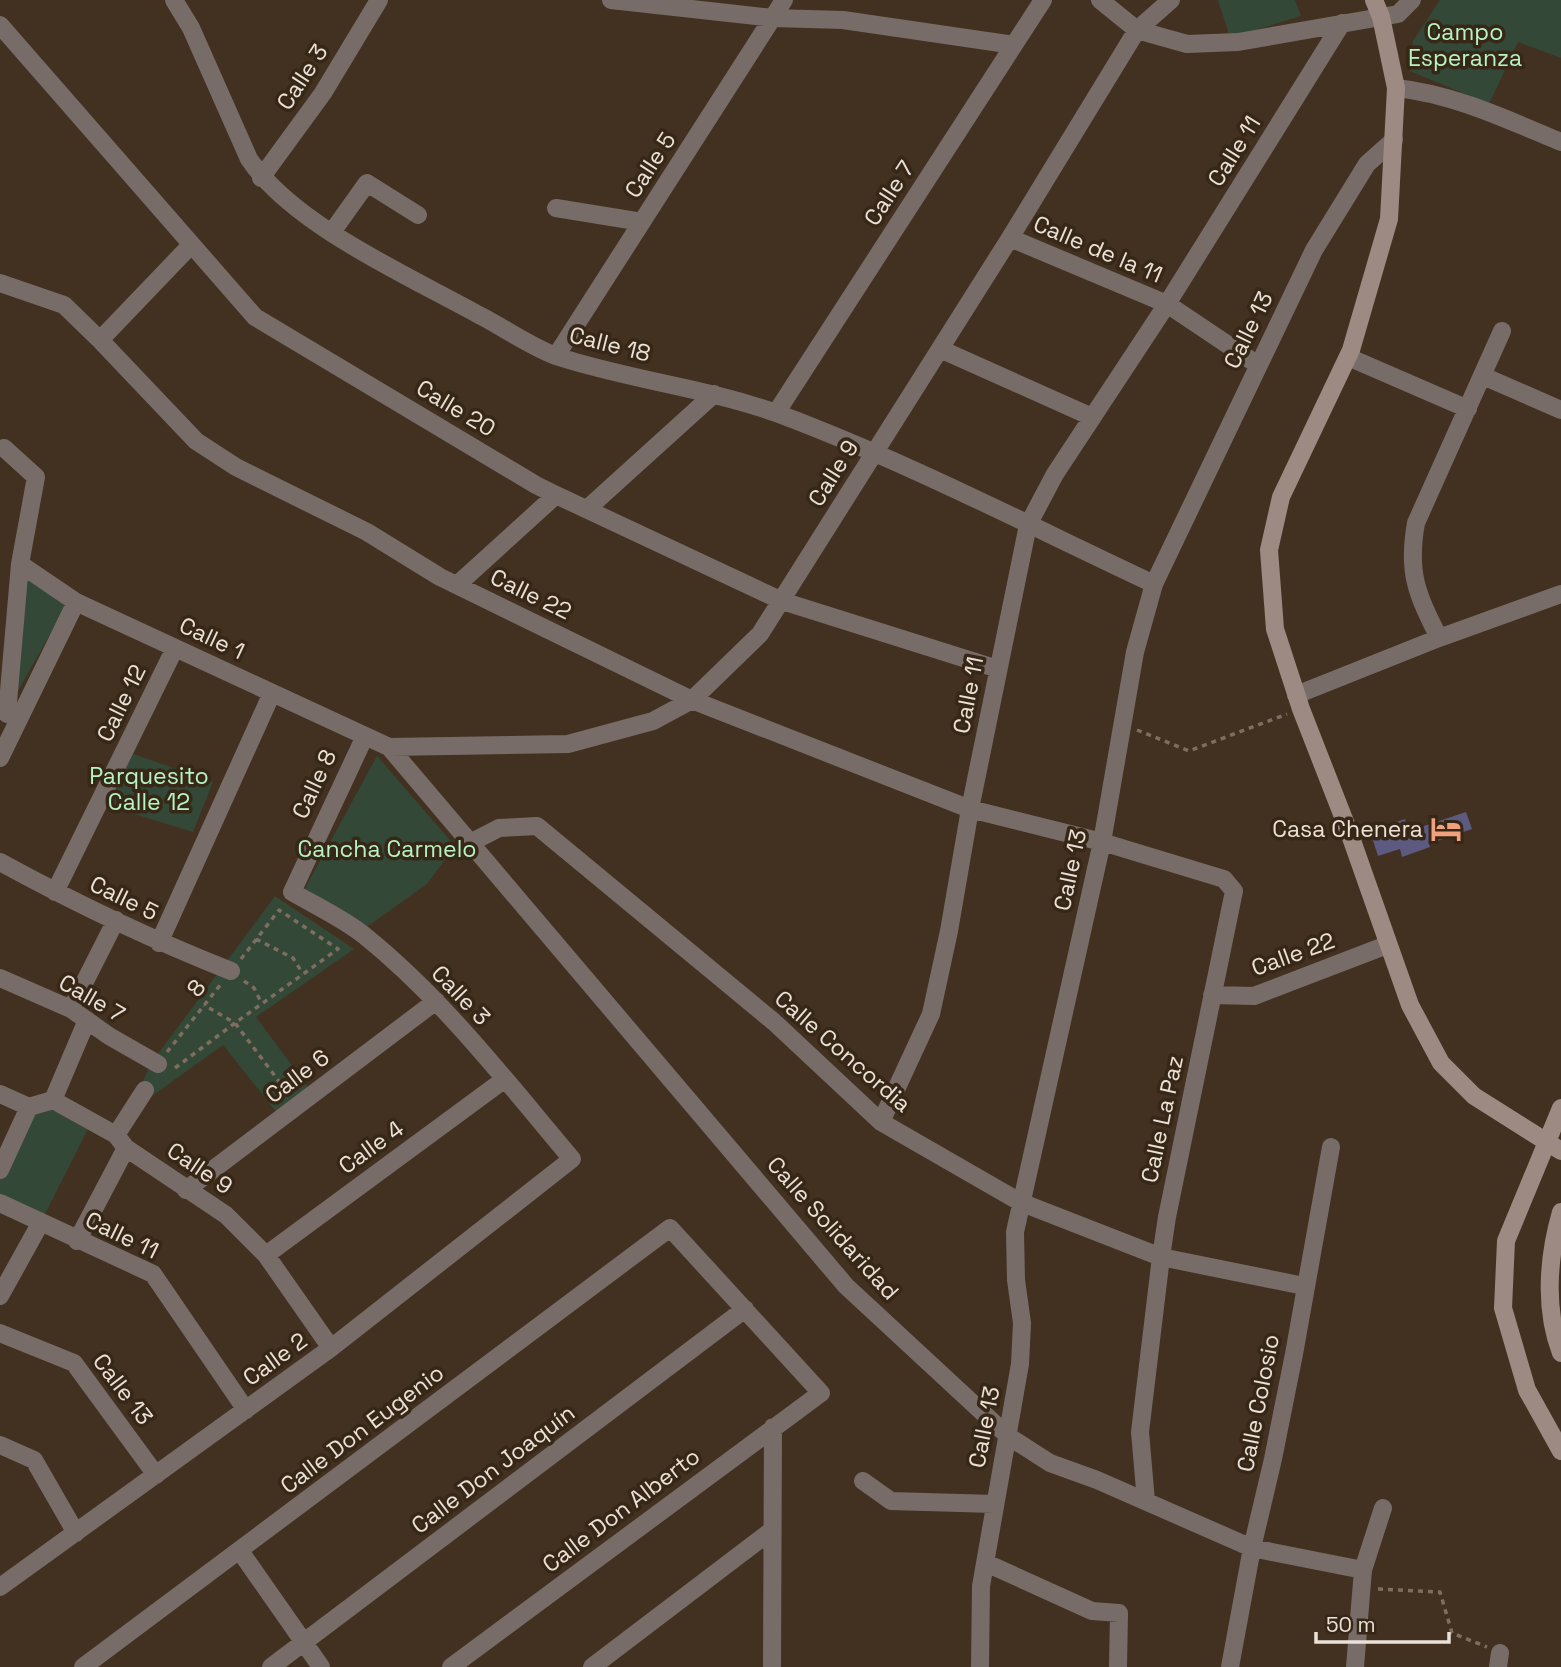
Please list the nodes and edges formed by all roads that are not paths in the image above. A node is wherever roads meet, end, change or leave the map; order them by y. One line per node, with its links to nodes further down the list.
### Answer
1 (174, 0): 18 (street, Calle 18)
2 (379, 0): 18 (street, Calle 3)
3 (611, 0): 10 (street)
4 (784, 0): 10 (street, Calle 5)
5 (1043, 0): 14 (street, Calle 7)
6 (1100, 0): 13 (street)
7 (1171, 0): 13 (street, Calle 9)
8 (1412, 0): 9 (street)
9 (1377, 8): 11 (street); 15 (street)
10 (773, 18): 14 (street); 21 (street, Calle 5)
11 (1342, 23): 13 (street); 26 (street, Calle 11)
12 (0, 25): 24 (street, Calle 20)
13 (1137, 30): 23 (street, Calle 9)
14 (1014, 45): 37 (street, Calle 7)
15 (1396, 88): 16 (street); 17 (street)
16 (1394, 140): 31 (street); 32 (street, Calle 13)
17 (1561, 142)
18 (261, 178): 22 (street, Calle 18)
19 (556, 208): 21 (street)
20 (418, 215): 22 (street)
21 (642, 222): 30 (street, Calle 5)
22 (332, 232): 30 (street, Calle 18)
23 (1010, 238): 26 (street, Calle de la 11); 29 (street, Calle 9)
24 (191, 245): 28 (street); 41 (street, Calle 20)
25 (0, 283): 28 (street, Calle 22)
26 (1167, 304): 32 (street); 38 (street, Calle 11)
27 (1502, 331): 33 (street)
28 (100, 340): 46 (street, Calle 22)
29 (940, 349): 38 (street); 40 (street, Calle 9)
30 (556, 356): 34 (street, Calle 18)
31 (1348, 357): 35 (street); 55 (street)
32 (1258, 365): 45 (street, Calle 13)
33 (1483, 376): 35 (street); 36 (street)
34 (714, 394): 37 (street, Calle 18); 42 (street)
35 (1468, 409): 50 (street)
36 (1561, 410)
37 (776, 413): 40 (street, Calle 18)
38 (1092, 418): 43 (street, Calle 11)
39 (4, 448): 44 (street)
40 (875, 452): 43 (street, Calle 18); 48 (street, Calle 9)
41 (556, 495): 42 (street, Calle 20); 46 (street)
42 (587, 509): 48 (street, Calle 20)
43 (1028, 525): 45 (street, Calle 18); 52 (street, Calle 11)
44 (20, 564): 49 (street, Calle 1); 56 (street)
45 (1154, 584): 61 (street, Calle 13)
46 (457, 585): 54 (street, Calle 22)
47 (1561, 594): 50 (street)
48 (782, 601): 52 (street, Calle 20); 54 (street, Calle 9)
49 (76, 602): 51 (street, Calle 1); 56 (street)
50 (1439, 638): 55 (street)
51 (175, 648): 53 (street, Calle 1); 64 (street, Calle 12)
52 (998, 669): 60 (street, Calle 11)
53 (272, 693): 57 (street, Calle 1); 67 (street)
54 (692, 700): 58 (street, Calle 9); 60 (street, Calle 22)
55 (1299, 702): 68 (street)
56 (9, 715): 59 (street)
57 (365, 736): 58 (street, Calle 1); 65 (street, Calle 8)
58 (389, 747): 62 (street, Calle Solidaridad)
59 (0, 758)
60 (970, 809): 61 (street, Calle 22); 82 (street, Calle 11)
61 (1102, 842): 71 (street, Calle La Paz); 89 (street, Calle 13)
62 (470, 843): 82 (street, Calle Concordia); 104 (street, Calle Solidaridad)
63 (0, 862): 64 (street, Calle 5)
64 (55, 892): 66 (street, Calle 5)
65 (292, 892): 72 (street, Calle 3)
66 (116, 920): 67 (street, Calle 5); 73 (street)
67 (159, 943): 69 (street, Calle 5)
68 (1387, 945): 71 (street, Calle 22); 85 (street)
69 (231, 971)
70 (0, 978): 73 (street, Calle 7)
71 (1212, 995): 95 (street, Calle La Paz)
72 (436, 1001): 76 (street, Calle 3); 88 (street, Calle 6)
73 (71, 1009): 74 (street, Calle 7)
74 (87, 1020): 75 (street, Calle 7); 79 (street)
75 (158, 1064)
76 (505, 1079): 86 (street, Calle 3); 94 (street, Calle 4)
77 (145, 1090): 83 (street)
78 (0, 1094): 80 (street)
79 (53, 1100): 80 (street); 83 (street, Calle 9)
80 (29, 1107): 87 (street)
81 (1561, 1108): 85 (street)
82 (881, 1122): 89 (street, Calle Concordia)
83 (121, 1141): 88 (street, Calle 9); 93 (street)
84 (1331, 1147): 96 (street, Calle Colosio)
85 (1553, 1147): 106 (street)
86 (572, 1159): 101 (street, Calle 2)
87 (0, 1170)
88 (186, 1189): 94 (street, Calle 9)
89 (1020, 1202): 95 (street, Calle Concordia); 104 (street, Calle 13)
90 (0, 1203): 92 (street, Calle 11)
91 (1561, 1212): 100 (street)
92 (41, 1222): 93 (street, Calle 11); 97 (street)
93 (77, 1241): 102 (street, Calle 11)
94 (267, 1255): 101 (street, Calle 9)
95 (1161, 1256): 96 (street, Calle Concordia); 109 (street, Calle La Paz)
96 (1304, 1286): 114 (street, Calle Colosio)
97 (0, 1296)
98 (745, 1310): 103 (street, Calle Don Alberto); 115 (street, Calle Don Eugenio); 119 (street, Calle Don Joaquín)
99 (0, 1333): 107 (street, Calle 13)
100 (1560, 1345)
101 (331, 1348): 102 (street, Calle 2)
102 (246, 1410): 107 (street, Calle 2)
103 (773, 1427): 112 (street); 124 (street, Calle Don Alberto)
104 (1009, 1436): 109 (street, Calle Solidaridad); 110 (street, Calle 13)
105 (0, 1445): 113 (street)
106 (1561, 1451)
107 (156, 1475): 113 (street, Calle 2)
108 (863, 1481): 110 (street)
109 (1146, 1501): 114 (street, Calle Solidaridad)
110 (994, 1504): 116 (street, Calle 13)
111 (1384, 1508): 117 (street)
112 (771, 1531): 120 (street); 125 (street)
113 (76, 1533): 118 (street, Calle 2)
114 (1252, 1548): 117 (street, Calle Solidaridad); 128 (street, Calle Colosio)
115 (240, 1551): 119 (street); 121 (street, Calle Don Eugenio)
116 (986, 1563): 126 (street, Calle 13); 127 (street)
117 (1362, 1579): 129 (street)
118 (0, 1587)
119 (305, 1642): 122 (street, Calle Don Joaquín); 123 (street)
120 (770, 1666)
121 (83, 1667)
122 (271, 1667)
123 (321, 1667)
124 (451, 1667)
125 (592, 1667)
126 (980, 1667)
127 (1118, 1667)
128 (1230, 1667)
129 (1355, 1667)

